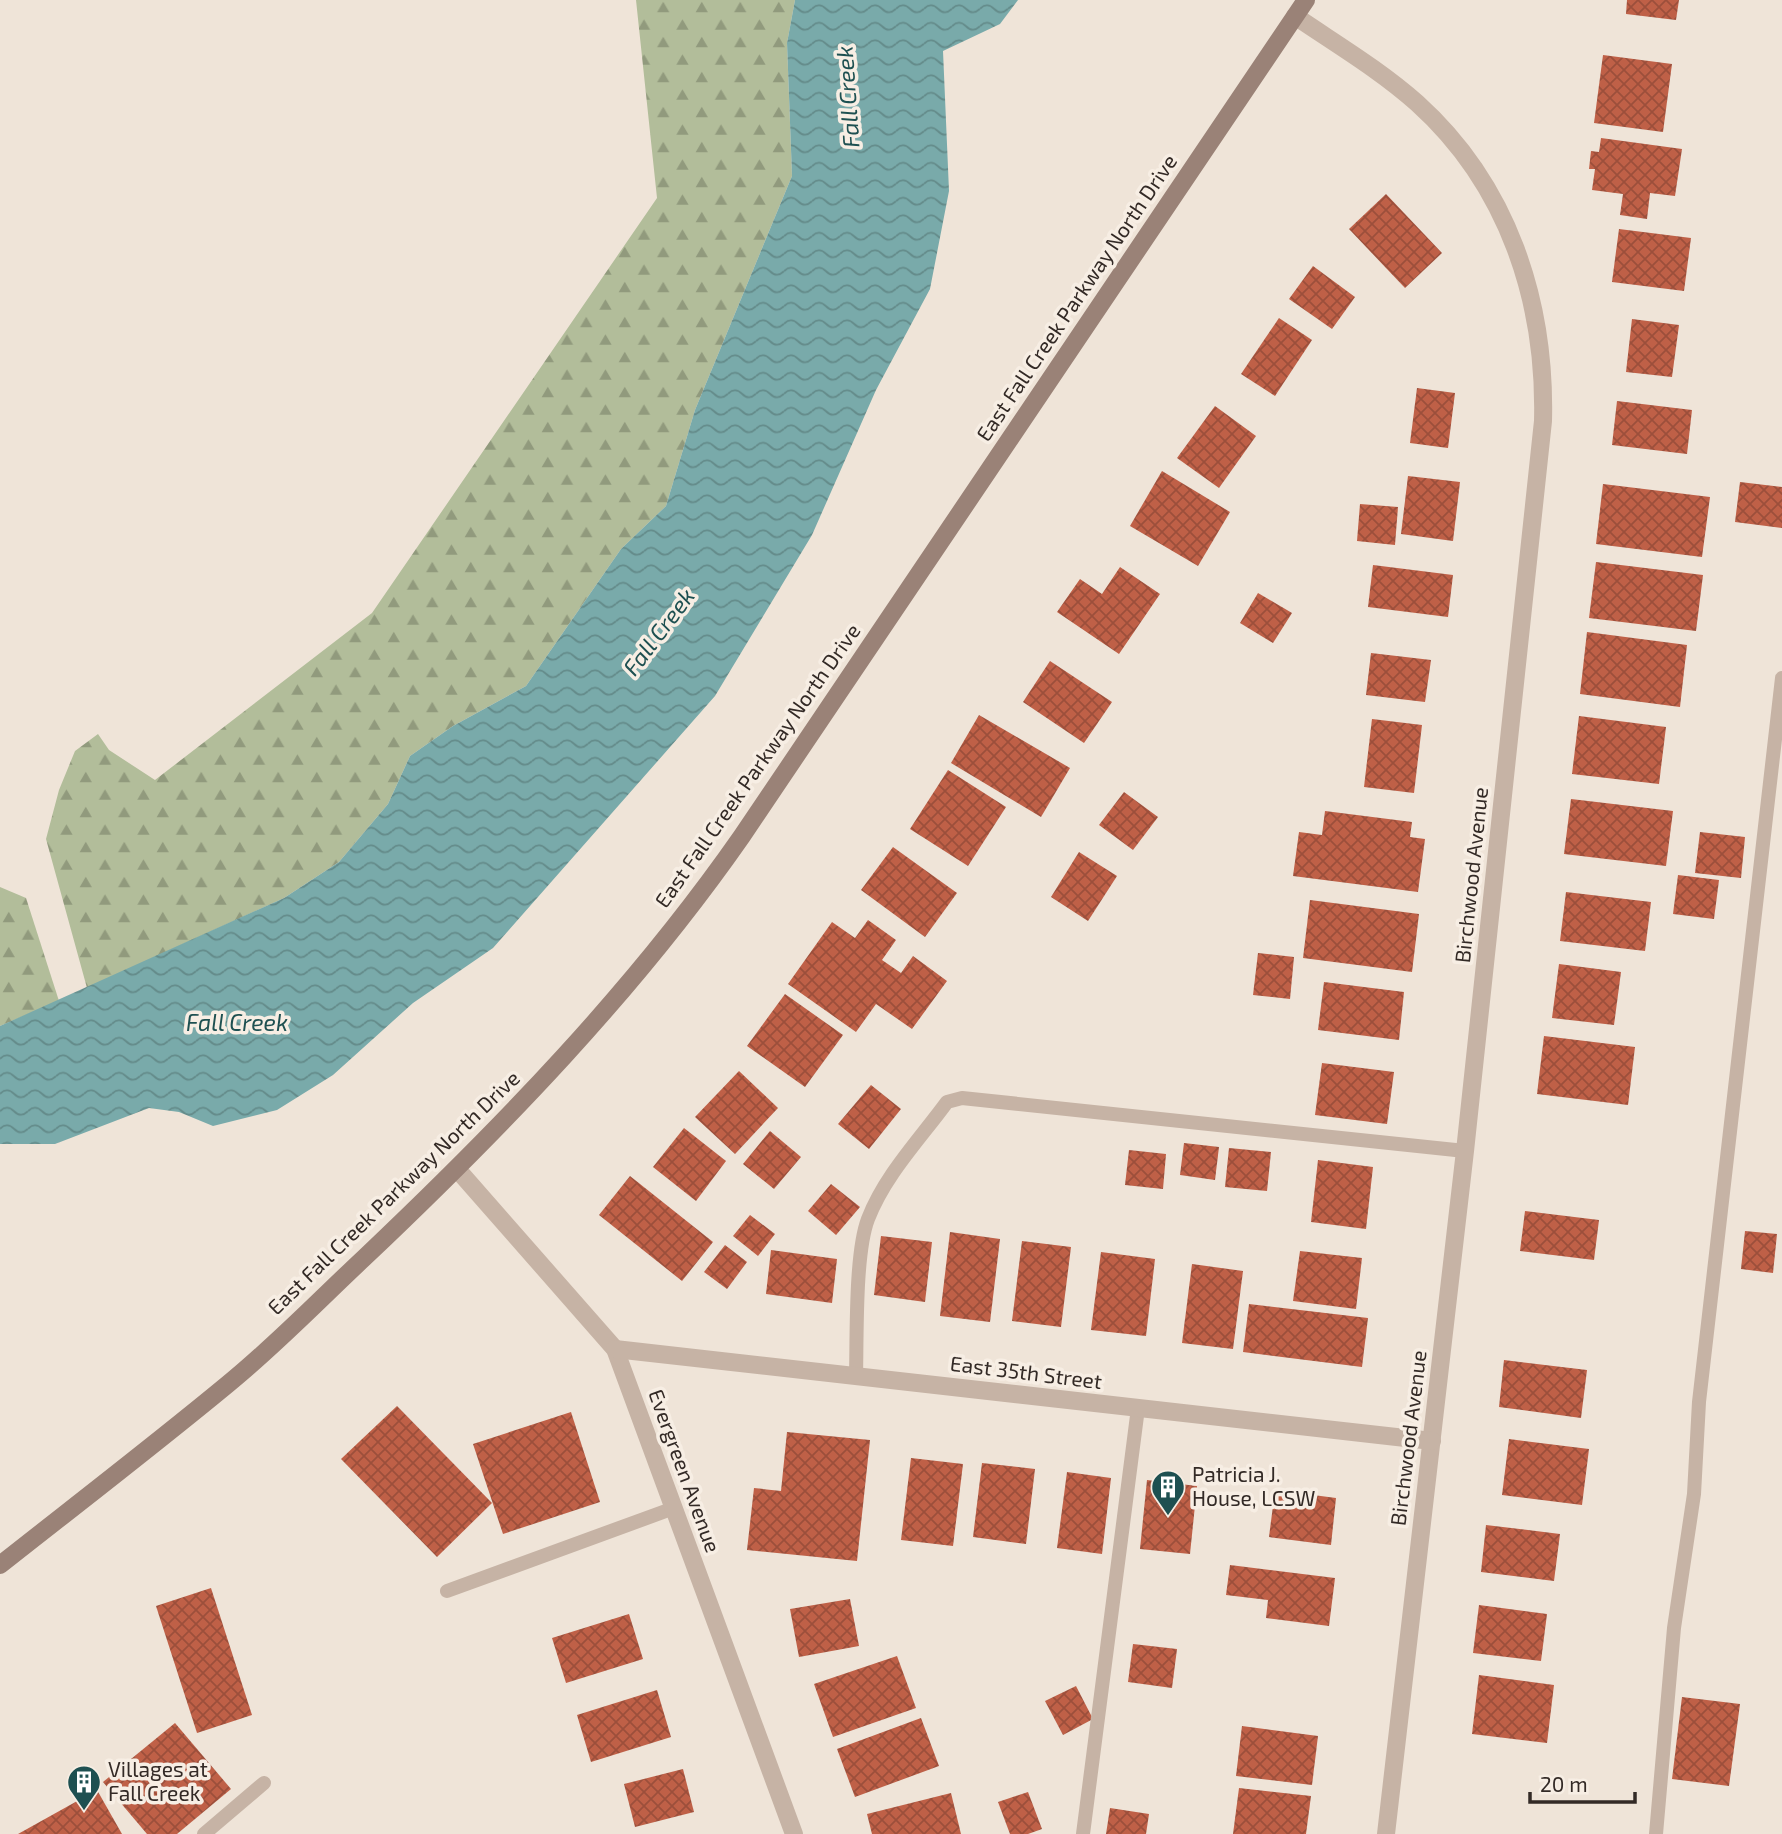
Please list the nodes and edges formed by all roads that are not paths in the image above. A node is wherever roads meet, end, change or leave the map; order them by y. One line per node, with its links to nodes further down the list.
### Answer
1 (1306, 0): 2 (main road, East Fall Creek Parkway North Drive)
2 (1295, 16): 4 (street, Birchwood Avenue); 5 (main road, East Fall Creek Parkway North Drive)
3 (1782, 678): 18 (lane)
4 (1465, 1151): 7 (lane); 9 (street, Birchwood Avenue)
5 (457, 1169): 6 (street, Evergreen Avenue); 11 (main road, East Fall Creek Parkway North Drive)
6 (615, 1349): 7 (street, East 35th Street); 10 (street, Evergreen Avenue)
7 (856, 1376): 8 (street, East 35th Street)
8 (1138, 1408): 9 (street, East 35th Street); 16 (lane)
9 (1432, 1441): 17 (street, Birchwood Avenue)
10 (674, 1508): 12 (lane); 15 (street, Evergreen Avenue)
11 (0, 1565)
12 (447, 1591)
13 (264, 1783): 14 (lane)
14 (204, 1834)
15 (794, 1834)
16 (1083, 1834)
17 (1386, 1834)
18 (1656, 1834)

